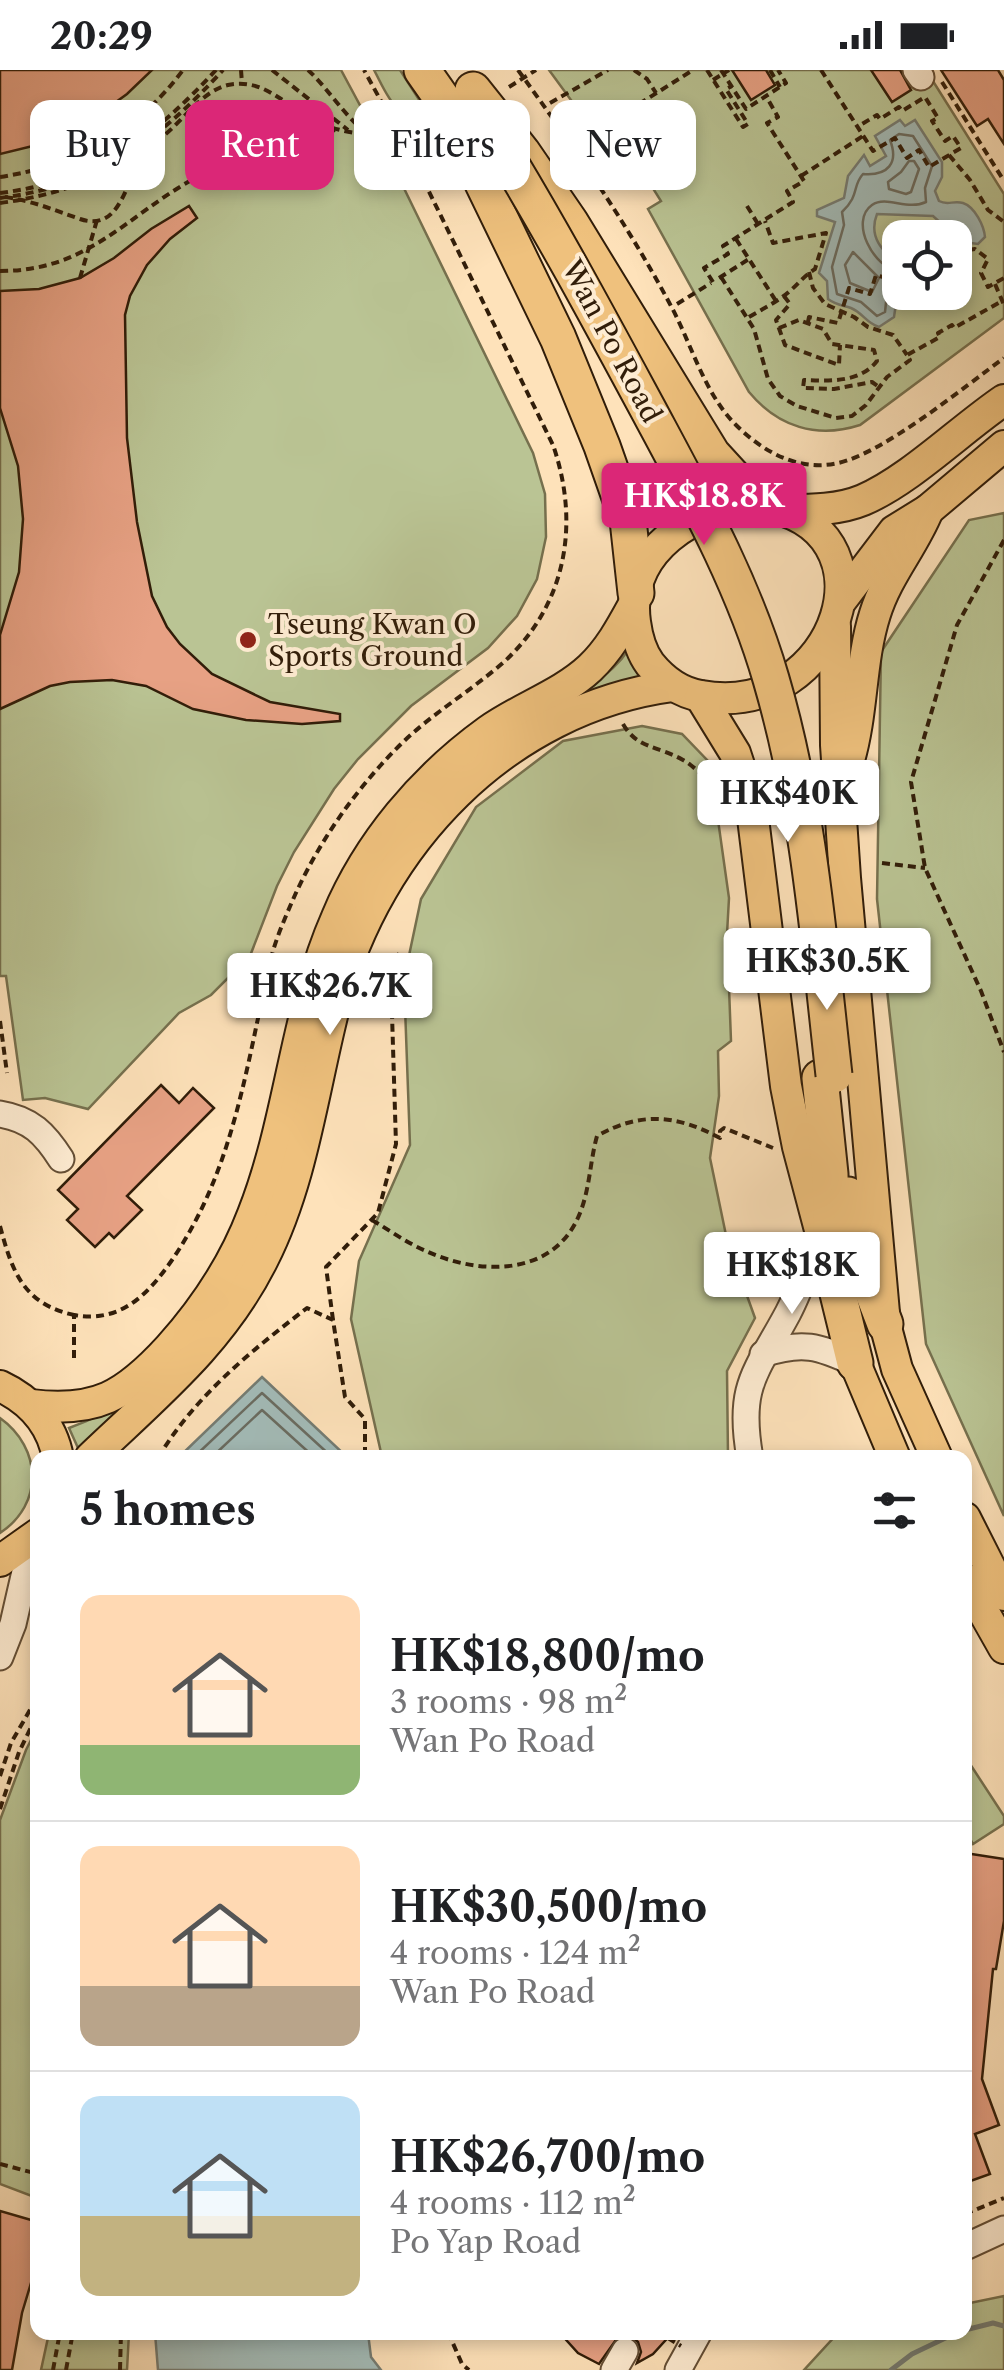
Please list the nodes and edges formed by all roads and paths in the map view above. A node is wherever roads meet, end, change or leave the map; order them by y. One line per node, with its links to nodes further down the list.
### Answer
1 (183, 70): 40 (path)
2 (220, 70): 33 (path); 46 (path)
3 (241, 70): 21 (path)
4 (272, 70): 36 (path)
5 (308, 70): 31 (path)
6 (364, 70): 28 (path)
7 (422, 70): 27 (highway, Wan Po Road)
8 (518, 70): 19 (path)
9 (536, 70): 19 (path)
10 (608, 70): 29 (path)
11 (634, 70): 25 (path)
12 (693, 70): 25 (path)
13 (707, 70): 20 (path)
14 (770, 70): 24 (path)
15 (778, 70): 24 (path)
16 (821, 70): 32 (path)
17 (725, 71): 20 (path); 22 (path)
18 (924, 72): 41 (path)
19 (524, 78): 23 (path); 73 (path)
20 (713, 80): 22 (path)
21 (242, 83): 34 (path); 35 (path)
22 (732, 86): 26 (path)
23 (509, 87)
24 (780, 87): 26 (path)
25 (656, 93): 30 (path)
26 (766, 96): 39 (path)
27 (451, 99): 77 (highway); 80 (highway); 92 (highway, Wan Po Road)
28 (380, 100)
29 (555, 100)
30 (644, 100)
31 (354, 118)
32 (857, 127): 37 (path); 38 (path)
33 (165, 128)
34 (337, 129): 36 (path); 55 (path)
35 (165, 133)
36 (352, 133)
37 (863, 136): 38 (path); 39 (path)
38 (949, 155): 50 (path)
39 (800, 176): 49 (path)
40 (0, 177)
41 (1004, 181)
42 (46, 190): 46 (path, bridge)
43 (63, 190): 46 (path)
44 (127, 190): 48 (path, bridge)
45 (427, 190): 100 (path)
46 (1, 197): 48 (path, bridge)
47 (747, 206): 51 (path)
48 (97, 220): 59 (path, bridge)
49 (765, 220): 51 (path); 56 (path)
50 (1004, 222)
51 (758, 224): 52 (path)
52 (736, 239): 54 (path); 61 (path)
53 (972, 250): 62 (path)
54 (749, 259): 57 (path); 64 (path)
55 (0, 271)
56 (809, 272): 63 (path); 67 (path)
57 (722, 276): 61 (path); 68 (path)
58 (882, 277): 67 (path)
59 (80, 278)
60 (1004, 278): 62 (path)
61 (713, 282): 66 (path)
62 (995, 284): 65 (path)
63 (784, 296): 64 (path); 70 (path)
64 (776, 301): 68 (path)
65 (1003, 303): 72 (path)
66 (677, 304)
67 (843, 309): 69 (path); 72 (path)
68 (748, 318): 74 (path)
69 (808, 324): 70 (path); 71 (path)
70 (779, 328): 71 (path)
71 (840, 345): 74 (path)
72 (907, 356): 74 (path)
73 (1004, 358)
74 (879, 386)
75 (1004, 400): 77 (main road)
76 (1004, 446): 78 (main road)
77 (780, 509): 80 (main road); 81 (main road)
78 (928, 510): 81 (main road); 84 (main road)
79 (1004, 540): 87 (path)
80 (634, 600): 82 (main road); 107 (main road)
81 (837, 614): 82 (main road); 84 (main road, Wan Po Road)
82 (687, 691): 98 (main road, Wan Po Road); 109 (main road)
83 (623, 724): 85 (path)
84 (841, 786): 102 (main road, Wan Po Road)
85 (731, 833)
86 (882, 863): 87 (path)
87 (925, 868): 90 (path)
88 (399, 953): 96 (path)
89 (0, 1021): 91 (path)
90 (1004, 1052)
91 (7, 1073)
92 (827, 1077): 99 (highway, Wan Po Road); 102 (highway, Wan Po Road)
93 (0, 1114): 95 (street)
94 (773, 1148): 96 (path)
95 (62, 1160)
96 (372, 1220): 101 (path)
97 (0, 1226): 100 (path)
98 (820, 1234): 99 (main road, Wan Po Road); 103 (street)
99 (832, 1268): 105 (highway, Wan Po Road)
100 (74, 1316): 104 (path)
101 (333, 1320): 110 (path); 111 (path)
102 (885, 1324): 114 (main road, Wan Po Road)
103 (764, 1354): 105 (street); 112 (street)
104 (74, 1358)
105 (855, 1362): 113 (main road, Wan Po Road)
106 (1, 1384): 107 (main road)
107 (30, 1405): 108 (main road)
108 (55, 1450)
109 (98, 1450)
110 (163, 1450)
111 (365, 1450)
112 (749, 1450)
113 (892, 1450)
114 (932, 1450)
115 (972, 1532): 120 (main road)
116 (30, 1541): 118 (main road)
117 (30, 1558): 122 (street)
118 (0, 1561)
119 (972, 1591): 121 (main road)
120 (1004, 1595)
121 (1004, 1648)
122 (0, 1657)
123 (30, 1710): 125 (path)
124 (30, 1729): 126 (path)
125 (0, 1776)
126 (0, 1810)
127 (0, 2164): 128 (path)
128 (30, 2172)
129 (1004, 2198): 130 (path)
130 (972, 2211)
131 (1004, 2228): 132 (street)
132 (972, 2244)
133 (972, 2249): 134 (street)
134 (1004, 2252)
135 (59, 2340): 139 (path)
136 (72, 2340): 140 (path)
137 (121, 2340): 141 (path)
138 (452, 2340): 142 (path)
139 (53, 2370)
140 (66, 2370)
141 (120, 2370)
142 (470, 2370)

